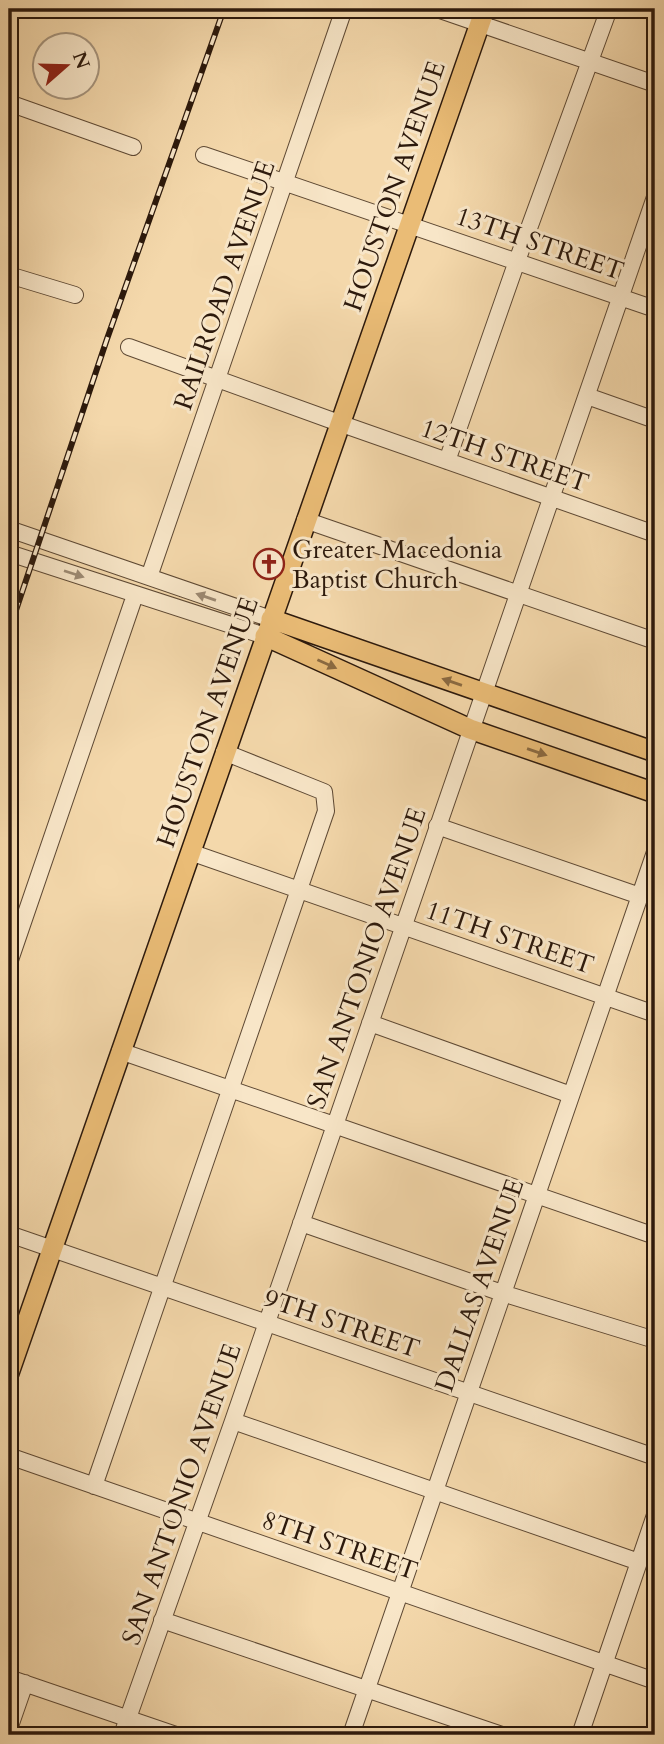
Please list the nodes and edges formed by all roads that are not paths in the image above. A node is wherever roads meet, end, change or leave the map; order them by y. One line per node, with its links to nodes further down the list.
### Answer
1 (344, 9): 10 (street, RAILROAD AVENUE)
2 (436, 9): 4 (street)
3 (609, 9): 5 (street)
4 (483, 15): 5 (street); 12 (main road, HOUSTON AVENUE)
5 (591, 62): 6 (street); 13 (street)
6 (655, 84)
7 (9, 103): 8 (street)
8 (134, 147)
9 (204, 155): 10 (street, 13TH STREET)
10 (285, 181): 12 (street, 13TH STREET); 19 (street, RAILROAD AVENUE)
11 (655, 198): 16 (street, SAN ANTONIO AVENUE)
12 (408, 223): 13 (street, 13TH STREET); 22 (main road, HOUSTON AVENUE)
13 (517, 261): 16 (street, 13TH STREET); 23 (street)
14 (9, 275): 15 (street)
15 (75, 295)
16 (621, 298): 17 (street, 13TH STREET); 20 (street, SAN ANTONIO AVENUE)
17 (655, 309)
18 (129, 347): 19 (street, 12TH STREET)
19 (218, 379): 22 (street, 12TH STREET); 29 (street, RAILROAD AVENUE)
20 (587, 396): 21 (street); 24 (street, SAN ANTONIO AVENUE)
21 (655, 420)
22 (339, 424): 23 (street, 12TH STREET); 25 (main road, HOUSTON AVENUE)
23 (447, 461): 24 (street, 12TH STREET)
24 (551, 497): 27 (street, 12TH STREET); 30 (street, SAN ANTONIO AVENUE)
25 (305, 520): 30 (street); 32 (main road, HOUSTON AVENUE)
26 (9, 528): 29 (street)
27 (655, 534)
28 (9, 552): 31 (street, one-way to 31)
29 (149, 577): 32 (street, one-way to 29)
30 (517, 593): 33 (street); 34 (street, SAN ANTONIO AVENUE)
31 (135, 595): 32 (street); 45 (street)
32 (268, 627): 34 (main road, one-way to 32); 35 (main road, one-way to 35); 36 (main road, HOUSTON AVENUE)
33 (655, 641)
34 (483, 692): 35 (street, SAN ANTONIO AVENUE); 37 (main road)
35 (470, 729): 38 (main road, one-way to 38); 39 (street, SAN ANTONIO AVENUE)
36 (224, 752): 40 (main road, HOUSTON AVENUE); 42 (street)
37 (655, 752)
38 (655, 793)
39 (437, 826): 43 (street); 44 (street, SAN ANTONIO AVENUE)
40 (190, 852): 42 (street, 11TH STREET); 49 (main road, HOUSTON AVENUE)
41 (655, 852): 43 (street, DALLAS AVENUE)
42 (299, 890): 44 (street, 11TH STREET); 50 (street)
43 (640, 896): 46 (street, DALLAS AVENUE)
44 (403, 926): 46 (street, 11TH STREET); 48 (street, SAN ANTONIO AVENUE)
45 (9, 963)
46 (605, 996): 47 (street, 11TH STREET); 51 (street, DALLAS AVENUE)
47 (655, 1014)
48 (370, 1023): 51 (street); 52 (street, SAN ANTONIO AVENUE)
49 (120, 1051): 50 (street); 57 (main road, HOUSTON AVENUE)
50 (231, 1089): 52 (street); 58 (street)
51 (571, 1095): 53 (street, DALLAS AVENUE)
52 (335, 1125): 53 (street); 54 (street, SAN ANTONIO AVENUE)
53 (537, 1195): 56 (street); 59 (street, DALLAS AVENUE)
54 (301, 1223): 59 (street); 60 (street, SAN ANTONIO AVENUE)
55 (9, 1234): 57 (street, 9TH STREET)
56 (655, 1236)
57 (52, 1249): 58 (street, 9TH STREET); 62 (main road, HOUSTON AVENUE)
58 (162, 1287): 60 (street, 9TH STREET); 67 (street)
59 (502, 1293): 61 (street); 63 (street, DALLAS AVENUE)
60 (267, 1323): 63 (street, 9TH STREET); 64 (street, SAN ANTONIO AVENUE)
61 (655, 1340)
62 (9, 1373)
63 (467, 1392): 66 (street, 9TH STREET); 68 (street, DALLAS AVENUE)
64 (233, 1421): 68 (street); 70 (street, SAN ANTONIO AVENUE)
65 (9, 1456): 67 (street, 8TH STREET)
66 (655, 1457)
67 (94, 1486): 70 (street, 8TH STREET)
68 (433, 1492): 71 (street); 72 (street, DALLAS AVENUE)
69 (655, 1515): 71 (street)
70 (198, 1522): 72 (street, 8TH STREET); 73 (street, SAN ANTONIO AVENUE)
71 (639, 1562): 74 (street)
72 (399, 1592): 74 (street, 8TH STREET); 77 (street, DALLAS AVENUE)
73 (162, 1620): 77 (street); 78 (street, SAN ANTONIO AVENUE)
74 (604, 1663): 76 (street, 8TH STREET); 84 (street)
75 (17, 1681): 78 (street); 79 (street)
76 (655, 1681)
77 (366, 1690): 82 (street, DALLAS AVENUE); 83 (street)
78 (128, 1719): 80 (street, SAN ANTONIO AVENUE); 81 (street)
79 (9, 1729)
80 (122, 1735)
81 (176, 1735)
82 (351, 1735)
83 (502, 1735)
84 (580, 1735)

